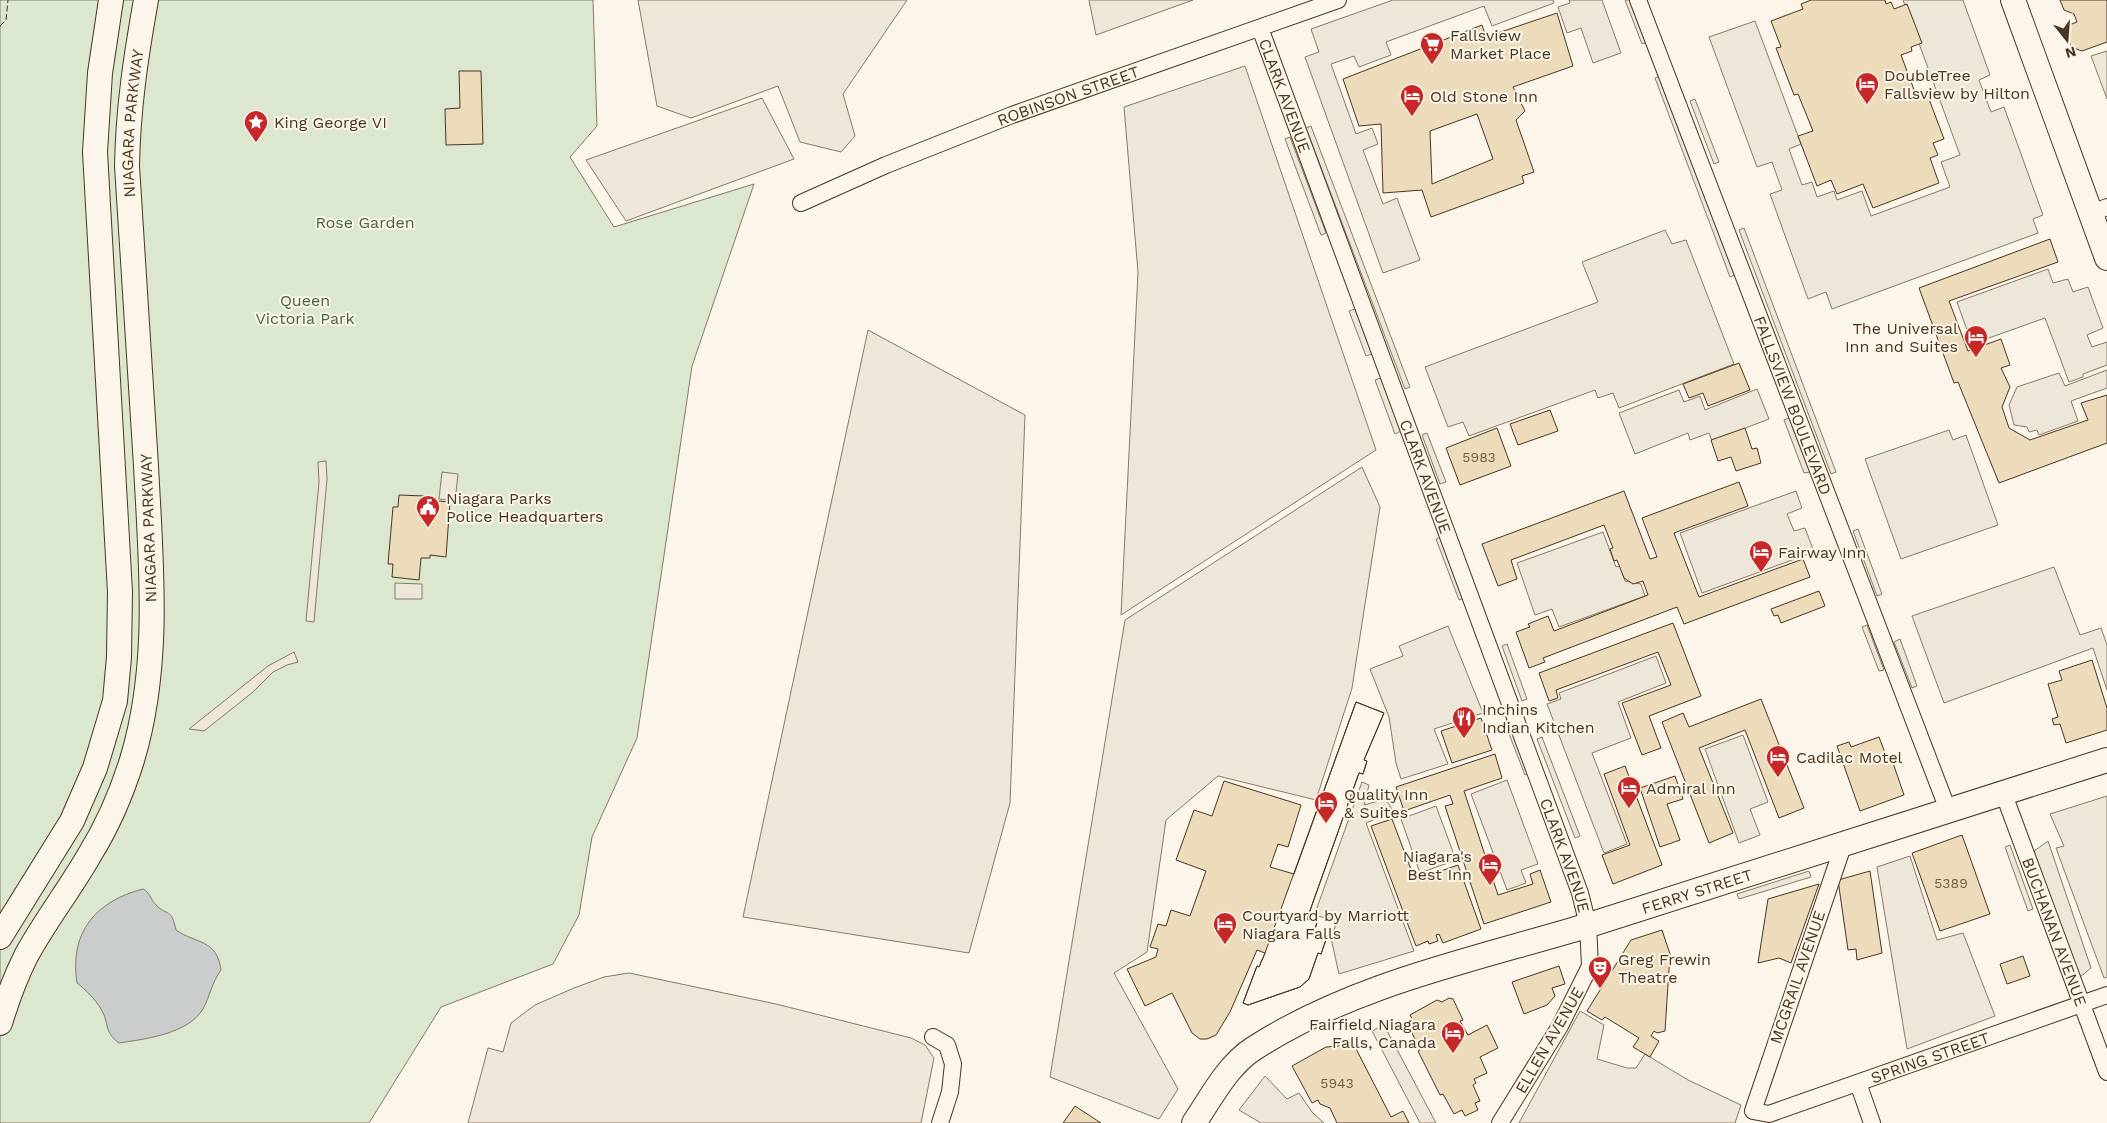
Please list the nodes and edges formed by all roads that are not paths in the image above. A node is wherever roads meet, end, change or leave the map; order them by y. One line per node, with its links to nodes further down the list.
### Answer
1 (111, 0): 15 (main road, NIAGARA PARKWAY)
2 (146, 0): 18 (main road, NIAGARA PARKWAY)
3 (1338, 0): 6 (street, ROBINSON STREET)
4 (1638, 0): 12 (street, FALLSVIEW BOULEVARD)
5 (2013, 0): 8 (main road)
6 (1260, 28): 7 (street, ROBINSON STREET); 14 (street, CLARK AVENUE)
7 (801, 203)
8 (2099, 210): 9 (main road)
9 (2107, 258)
10 (2107, 760): 11 (main road, FERRY STREET)
11 (2003, 792): 12 (main road, FERRY STREET); 17 (street, BUCHANAN AVENUE)
12 (1948, 810): 13 (main road, FERRY STREET)
13 (1844, 843): 14 (main road, FERRY STREET); 22 (street, MCGRAIL AVENUE)
14 (1588, 925): 25 (main road, FERRY STREET); 26 (street, ELLEN AVENUE)
15 (0, 937)
16 (2107, 995): 17 (street, SPRING STREET)
17 (2082, 1003): 20 (street, BUCHANAN AVENUE); 21 (street, SPRING STREET)
18 (0, 1023)
19 (933, 1036): 24 (street)
20 (2107, 1072)
21 (1858, 1082): 23 (street, SPRING STREET); 27 (street)
22 (1752, 1111): 23 (street, SPRING STREET)
23 (1783, 1116)
24 (940, 1123)
25 (1194, 1123)
26 (1500, 1123)
27 (1872, 1123)

